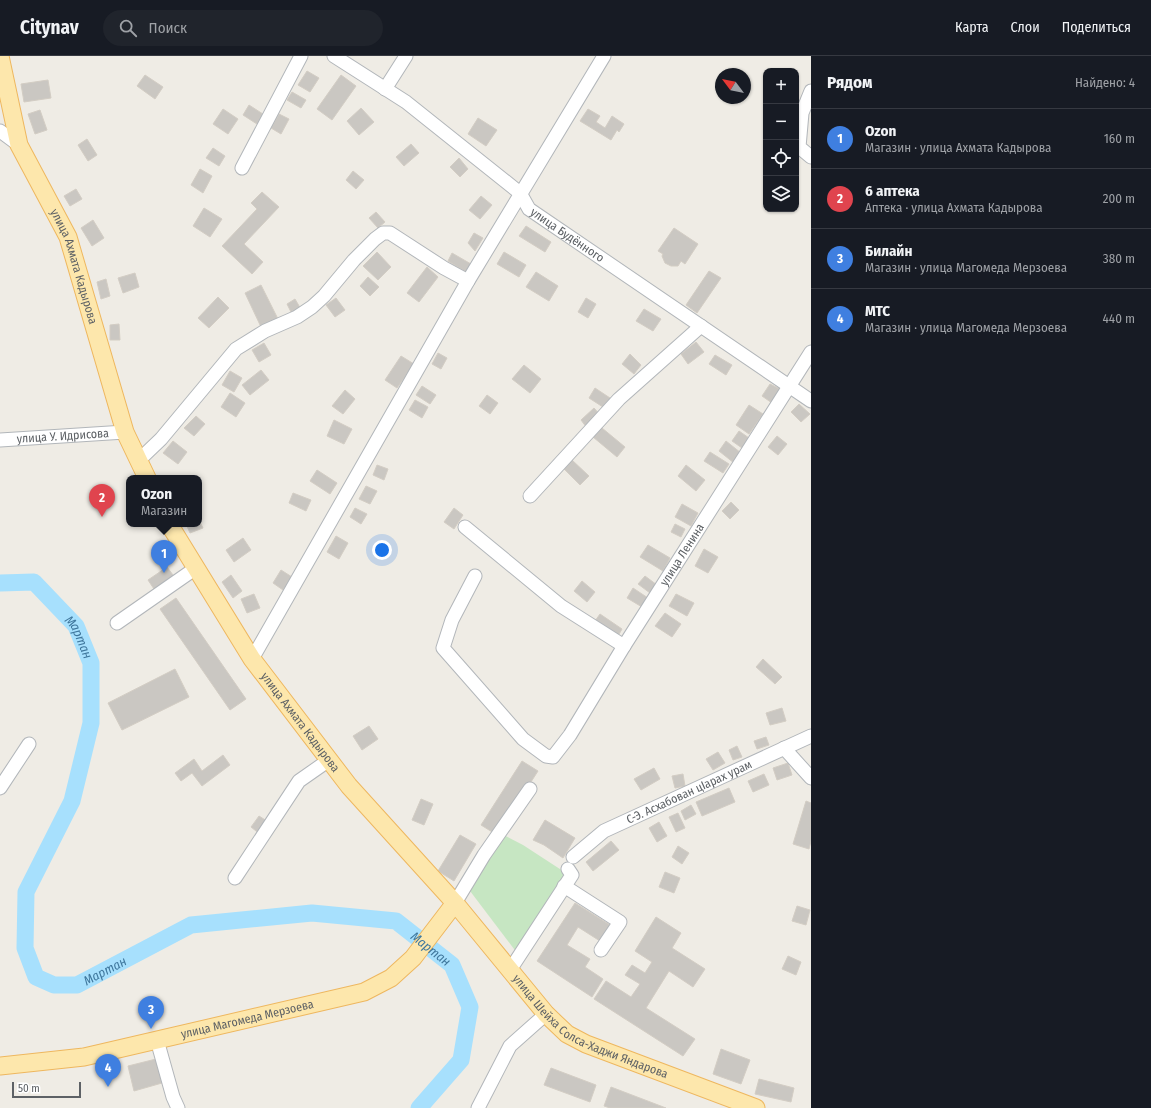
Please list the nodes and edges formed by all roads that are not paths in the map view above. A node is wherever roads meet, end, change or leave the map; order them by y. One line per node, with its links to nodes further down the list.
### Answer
1 (0, 56): 9 (main road, улица Ахмата Кадырова)
2 (300, 56): 11 (street)
3 (334, 56): 6 (street, улица Будённого)
4 (406, 56): 6 (street)
5 (604, 56): 12 (street)
6 (385, 89): 12 (street, улица Будённого)
7 (811, 91): 10 (street)
8 (0, 131): 9 (street)
9 (19, 145): 18 (main road, улица Ахмата Кадырова)
10 (811, 157)
11 (242, 168)
12 (520, 193): 13 (street); 14 (street, улица Будённого)
13 (468, 281): 20 (street); 29 (street)
14 (701, 326): 16 (street, улица Будённого); 22 (street)
15 (811, 352): 16 (street, улица Ленина)
16 (790, 387): 17 (street, улица Будённого); 28 (street, улица Ленина)
17 (811, 401)
18 (125, 432): 19 (street, улица У. Идрисова); 20 (main road, улица Ахмата Кадырова)
19 (0, 440)
20 (138, 461): 21 (main road, улица Ахмата Кадырова)
21 (145, 475)
22 (530, 496)
23 (171, 527): 25 (main road, улица Ахмата Кадырова)
24 (465, 527): 28 (street)
25 (196, 568): 27 (street); 29 (main road, улица Ахмата Кадырова)
26 (475, 576): 28 (street, улица Ленина)
27 (117, 624)
28 (624, 646)
29 (252, 659): 33 (main road, улица Ахмата Кадырова)
30 (811, 736): 32 (street, С-Э. Асхабован цIарах урам)
31 (29, 744): 35 (street)
32 (784, 748): 34 (street); 38 (street, С-Э. Асхабован цIарах урам)
33 (329, 760): 37 (street); 39 (main road, улица Ахмата Кадырова)
34 (811, 778)
35 (0, 788)
36 (530, 789): 39 (street)
37 (235, 878)
38 (564, 886): 40 (street); 41 (street)
39 (455, 903): 41 (main road, улица Шейха Солса-Хаджи Яндарова); 43 (main road, улица Магомеда Мерзоева)
40 (601, 950)
41 (510, 970): 42 (main road, улица Шейха Солса-Хаджи Яндарова)
42 (546, 1014): 46 (street); 47 (main road, улица Шейха Солса-Хаджи Яндарова)
43 (156, 1040): 44 (main road, улица Магомеда Мерзоева); 45 (street)
44 (0, 1066)
45 (178, 1108)
46 (478, 1108)
47 (756, 1108)

